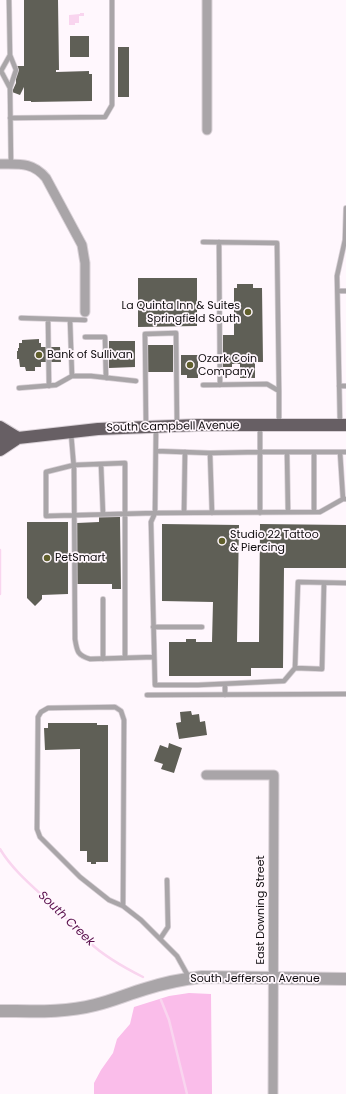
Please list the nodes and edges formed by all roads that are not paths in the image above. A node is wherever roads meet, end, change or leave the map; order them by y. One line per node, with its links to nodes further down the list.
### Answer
1 (9, 0): 4 (lane)
2 (112, 0): 6 (lane)
3 (207, 0): 7 (street)
4 (10, 55): 5 (lane); 5 (lane)
5 (10, 88): 6 (lane)
6 (10, 118): 9 (lane)
7 (207, 130)
8 (0, 164): 9 (street)
9 (11, 164): 15 (street)
10 (346, 208): 13 (lane)
11 (203, 242): 12 (lane)
12 (219, 242): 24 (lane); 29 (lane)
13 (338, 291): 14 (lane); 26 (lane)
14 (346, 291)
15 (85, 316): 18 (lane)
16 (21, 318): 17 (lane)
17 (48, 319): 18 (lane); 25 (lane)
18 (70, 320): 20 (lane)
19 (86, 337): 21 (lane)
20 (72, 376): 21 (lane); 25 (lane)
21 (106, 378): 22 (lane)
22 (136, 381)
23 (203, 385): 24 (lane)
24 (220, 385): 29 (lane)
25 (49, 386): 28 (lane)
26 (339, 386): 27 (lane); 32 (lane)
27 (346, 386)
28 (19, 388)
29 (279, 391): 31 (lane)
30 (260, 425): 31 (main road, South Campbell Avenue); 33 (main road, South Campbell Avenue); 42 (lane)
31 (279, 425): 32 (main road, South Campbell Avenue)
32 (343, 425)
33 (177, 426): 35 (main road, South Campbell Avenue); 35 (lane)
34 (0, 427): 37 (main road)
35 (151, 427): 36 (main road, South Campbell Avenue); 40 (lane)
36 (71, 432): 37 (main road, South Campbell Avenue); 49 (lane)
37 (18, 438): 38 (main road, South Campbell Avenue); 39 (main road)
38 (0, 440)
39 (0, 450)
40 (156, 451): 41 (lane); 53 (lane)
41 (185, 452): 47 (lane); 54 (lane)
42 (260, 452): 43 (lane); 47 (lane); 56 (lane)
43 (287, 452): 44 (lane); 51 (lane)
44 (314, 452): 45 (lane); 52 (lane)
45 (340, 452): 46 (lane); 50 (lane)
46 (346, 452)
47 (210, 453): 55 (lane)
48 (101, 464): 49 (lane); 57 (lane); 58 (lane)
49 (74, 465): 59 (lane); 59 (lane)
50 (344, 499): 52 (lane)
51 (288, 512): 52 (lane); 56 (lane)
52 (314, 512)
53 (154, 513): 54 (lane); 58 (lane); 63 (lane)
54 (184, 513): 55 (lane)
55 (212, 513): 56 (lane)
56 (260, 513)
57 (103, 514): 58 (lane); 59 (lane)
58 (125, 514): 66 (lane)
59 (74, 515): 67 (lane)
60 (324, 583): 61 (lane); 68 (lane); 68 (lane)
61 (346, 583)
62 (103, 599): 67 (lane)
63 (153, 626): 64 (lane); 65 (lane)
64 (202, 627)
65 (154, 657): 66 (lane); 69 (lane)
66 (125, 658): 67 (lane)
67 (103, 659)
68 (295, 668): 69 (lane)
69 (225, 684): 72 (lane)
70 (346, 694): 72 (lane)
71 (147, 695): 72 (lane)
72 (225, 695)
73 (206, 775): 77 (street, East Downing Street)
74 (167, 880): 76 (lane)
75 (122, 906): 75 (lane); 76 (lane)
76 (160, 939): 78 (lane)
77 (273, 978): 78 (street, South Jefferson Avenue); 79 (street, South Jefferson Avenue); 81 (street, East Downing Street)
78 (188, 979): 80 (street, South Jefferson Avenue)
79 (346, 979)
80 (0, 1011)
81 (273, 1094)

